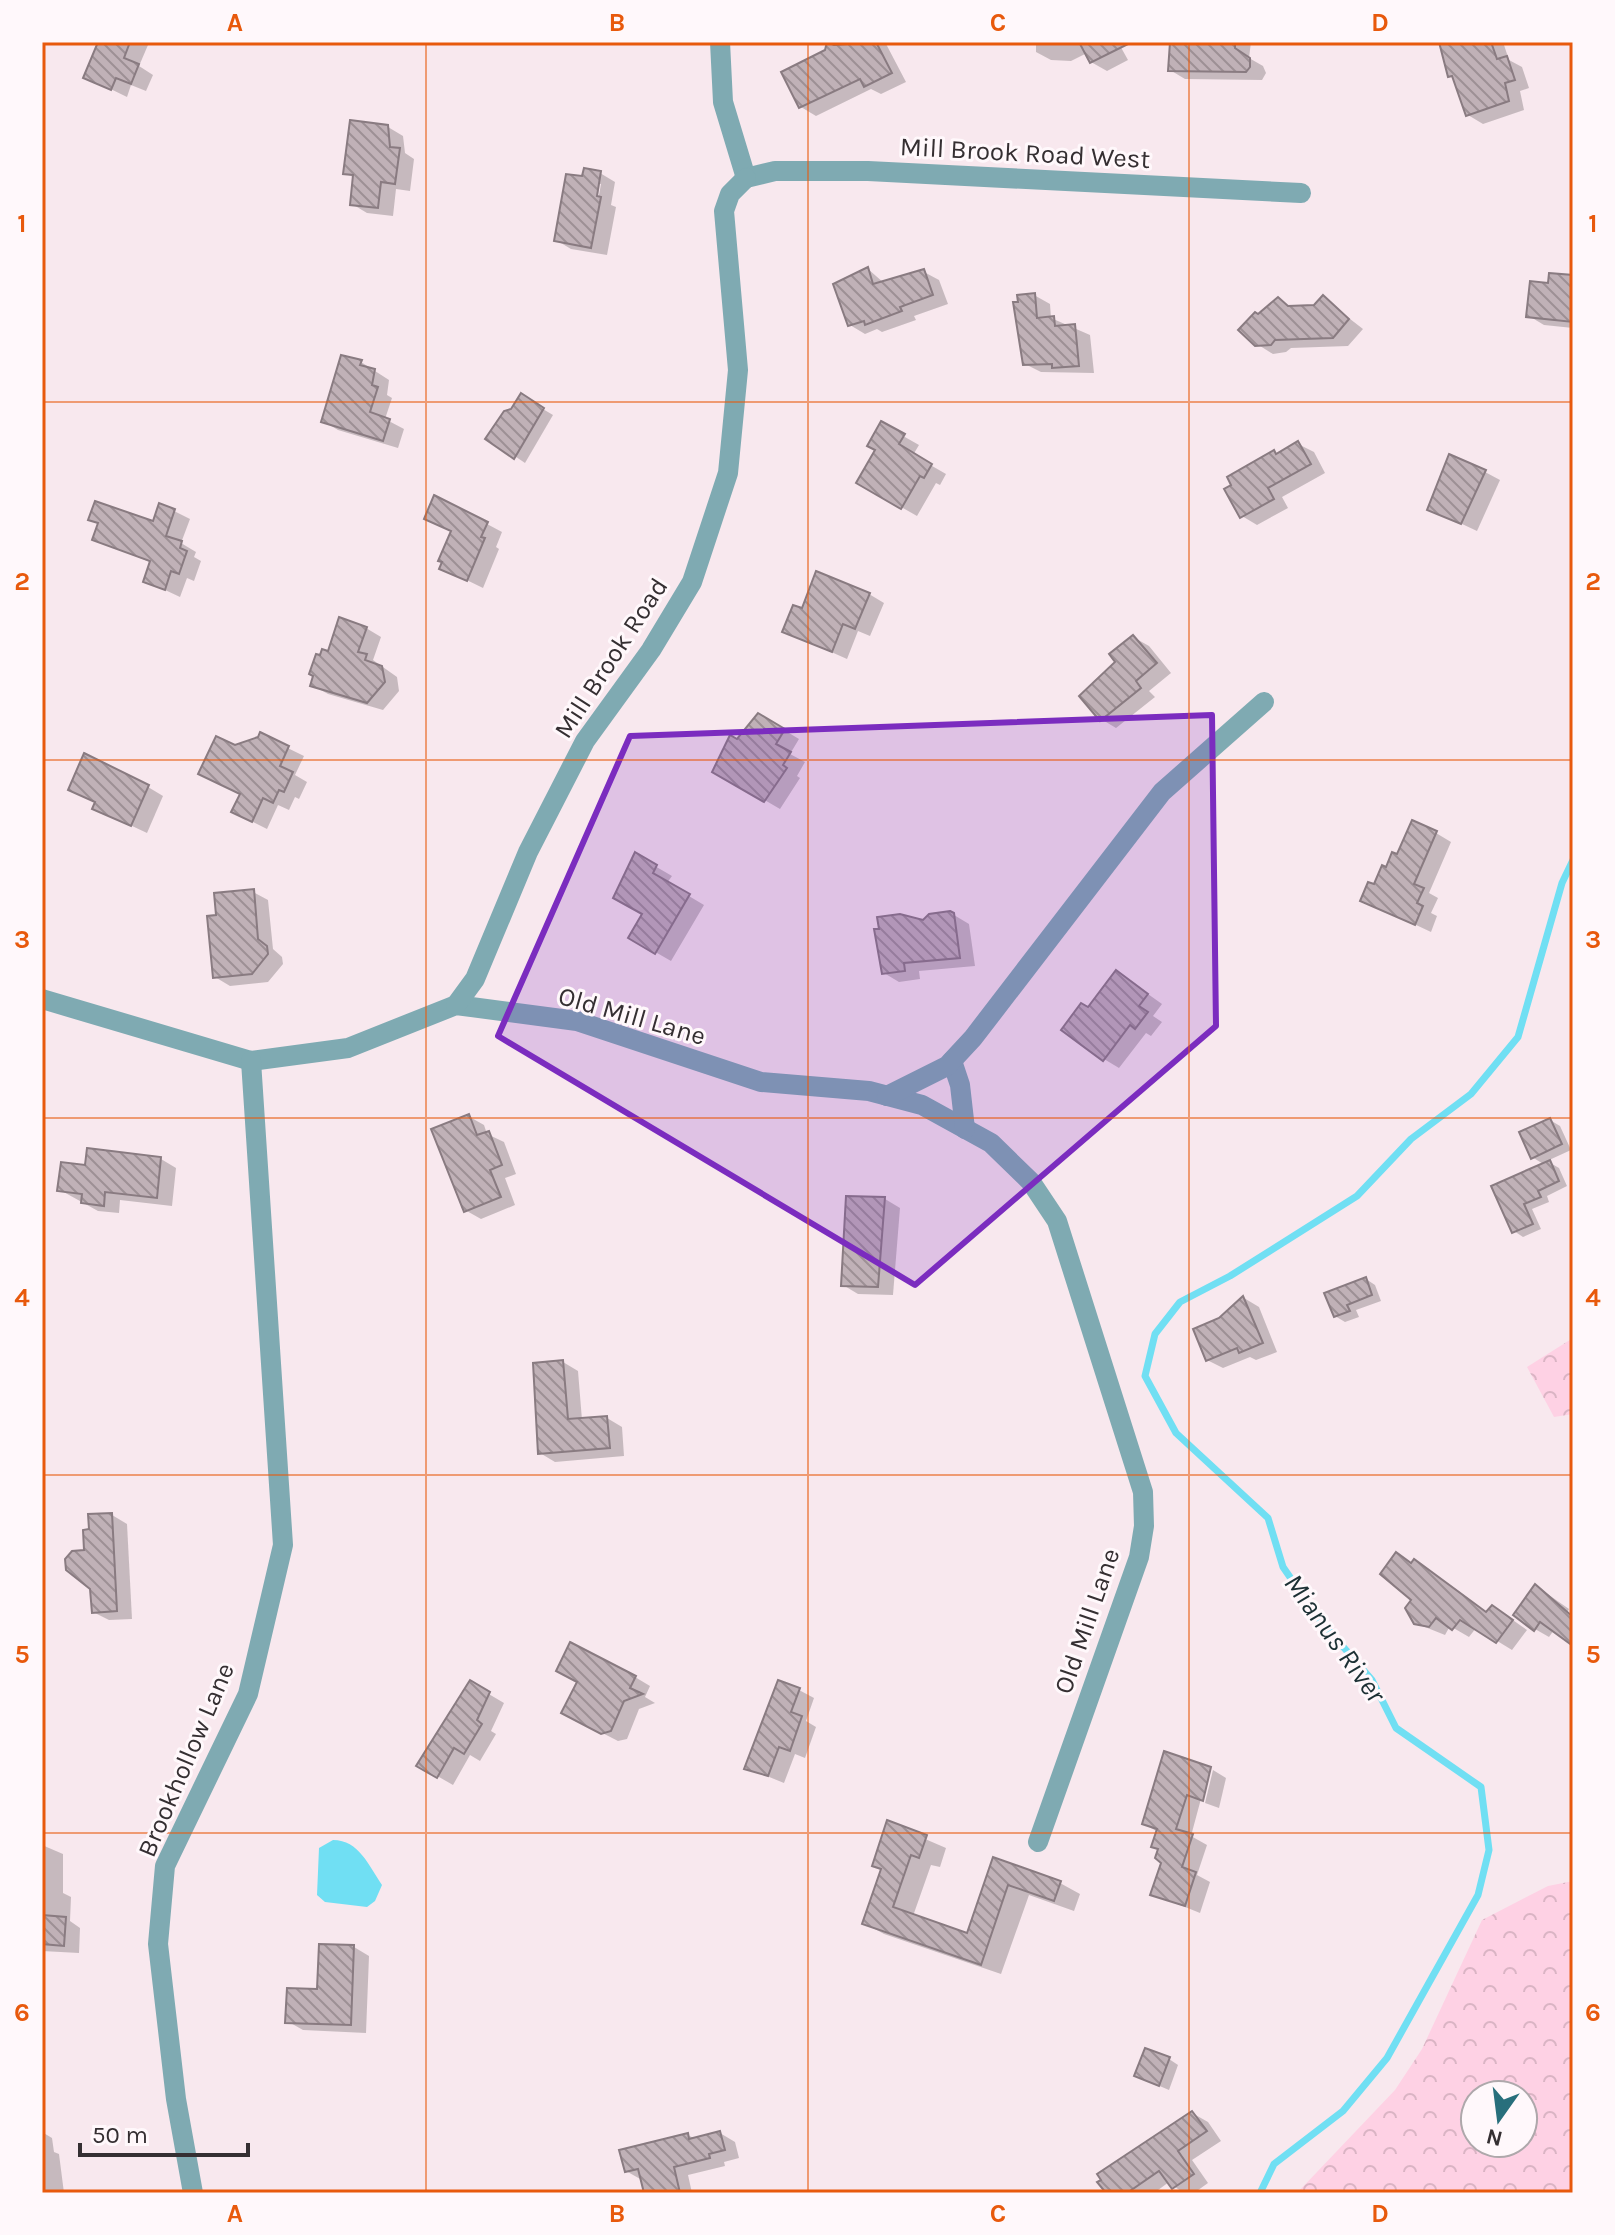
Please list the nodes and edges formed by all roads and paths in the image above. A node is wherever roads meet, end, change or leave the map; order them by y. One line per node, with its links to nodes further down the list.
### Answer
1 (720, 42): 2 (street)
2 (746, 178): 3 (street, Mill Brook Road West); 6 (street, Mill Brook Road)
3 (1301, 193)
4 (1264, 702): 8 (street)
5 (42, 999): 7 (street, Old Mill Lane)
6 (456, 1005): 7 (street, Old Mill Lane); 9 (street, Old Mill Lane)
7 (251, 1061): 12 (street, Brookhollow Lane)
8 (952, 1061): 9 (street); 10 (street)
9 (887, 1096): 10 (street, Old Mill Lane)
10 (965, 1129): 11 (street, Old Mill Lane)
11 (1038, 1842)
12 (193, 2193)

